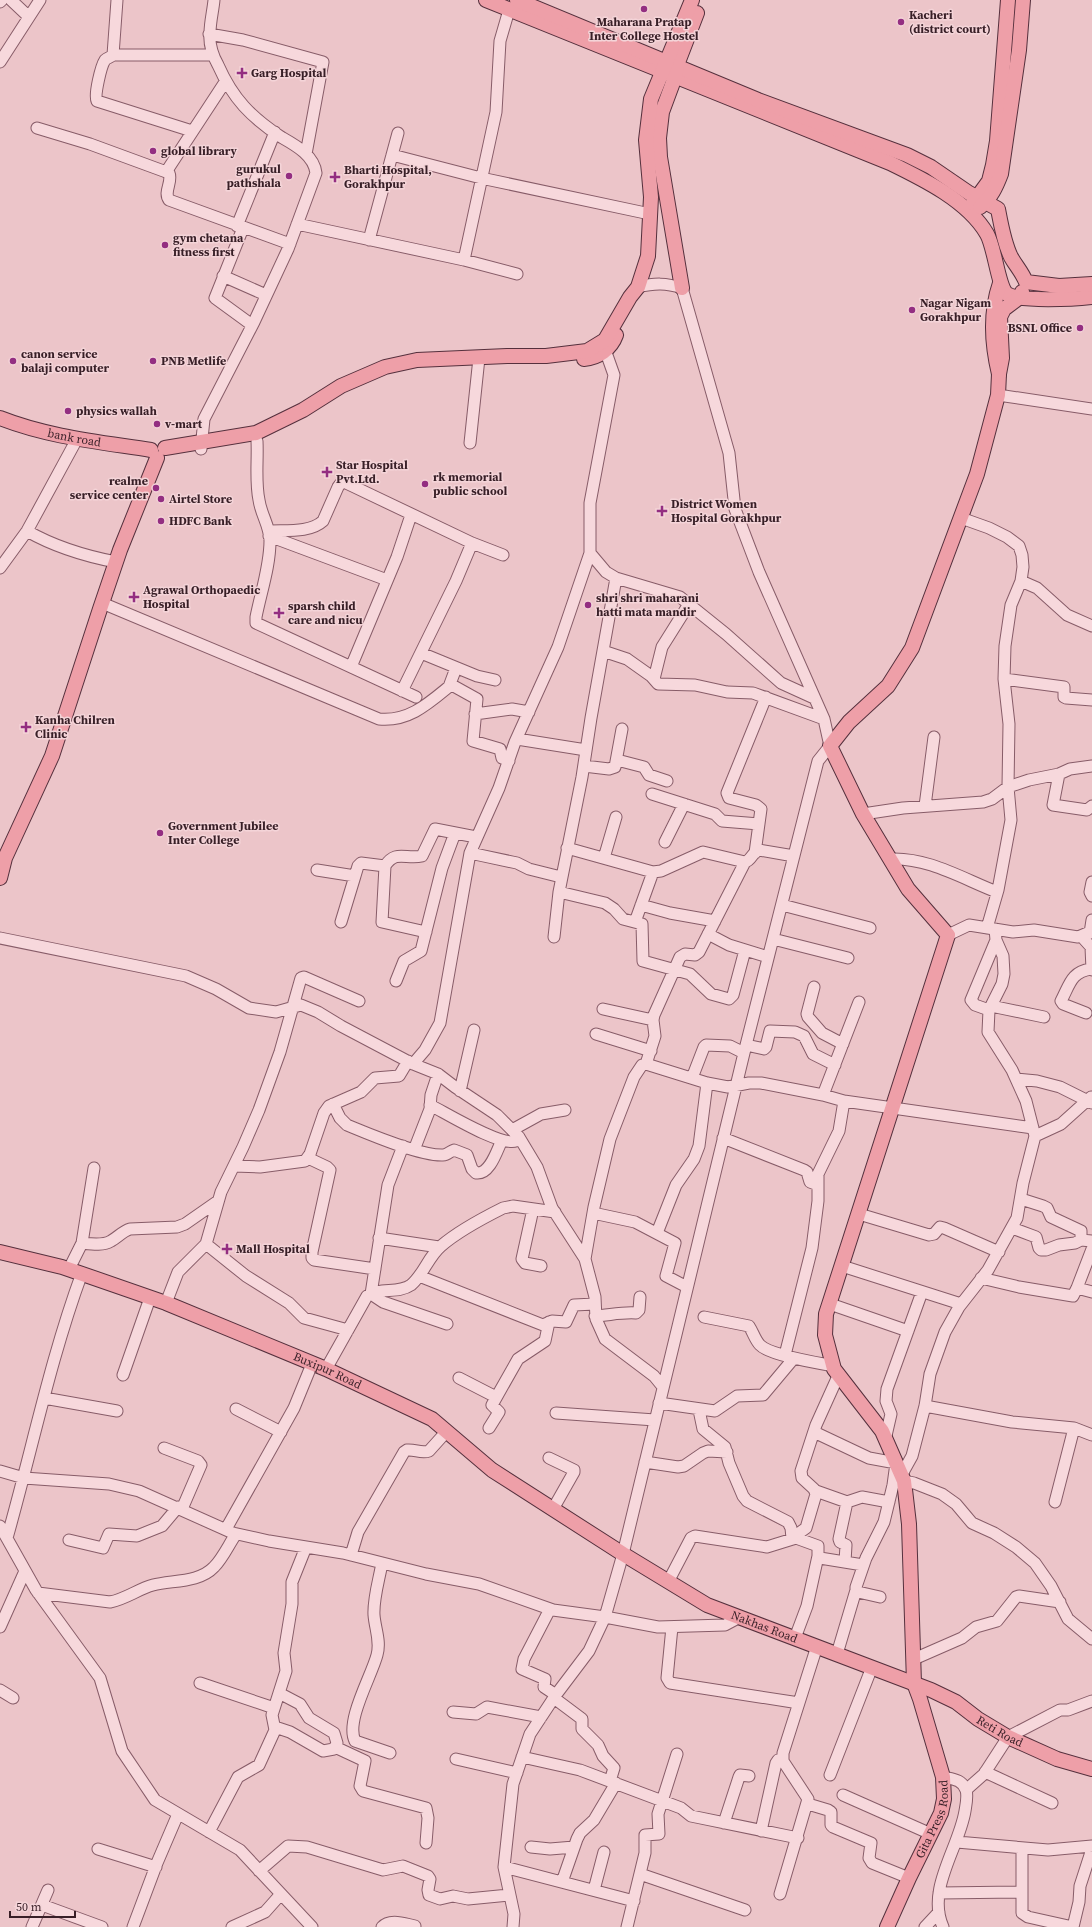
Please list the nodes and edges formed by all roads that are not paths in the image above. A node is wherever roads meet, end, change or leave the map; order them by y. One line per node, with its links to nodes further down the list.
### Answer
1 (2, 0): 11 (street)
2 (11, 0): 13 (street)
3 (40, 0): 13 (street)
4 (117, 0): 15 (street)
5 (214, 0): 14 (street)
6 (486, 0): 12 (main road)
7 (692, 0): 18 (main road)
8 (702, 0): 18 (main road)
9 (1008, 0): 29 (main road)
10 (1023, 0): 28 (main road)
11 (0, 2)
12 (507, 4): 18 (main road); 27 (street)
13 (29, 17): 17 (street)
14 (210, 34): 16 (street); 24 (street)
15 (113, 55): 16 (street); 21 (street)
16 (213, 55): 19 (street)
17 (0, 62)
18 (670, 69): 29 (main road); 31 (main road); 32 (main road); 43 (main road)
19 (225, 82): 21 (street); 22 (street)
20 (37, 128): 26 (street)
21 (192, 131): 26 (street)
22 (275, 132): 24 (street); 34 (street)
23 (398, 133): 25 (street)
24 (306, 154): 33 (street)
25 (392, 155): 27 (street); 35 (street)
26 (166, 172): 34 (street)
27 (481, 178): 31 (street); 37 (street)
28 (996, 188): 29 (main road); 30 (main road)
29 (982, 199): 30 (main road); 32 (main road)
30 (998, 209): 40 (main road)
31 (650, 214): 44 (main road)
32 (970, 215): 41 (main road)
33 (297, 224): 35 (street); 36 (street)
34 (240, 227): 36 (street); 39 (street)
35 (369, 240): 37 (street)
36 (290, 244): 45 (street)
37 (464, 260): 38 (street)
38 (517, 274)
39 (223, 276): 45 (street); 48 (street)
40 (1026, 282): 42 (main road); 46 (main road)
41 (1000, 283): 46 (main road); 51 (main road)
42 (1092, 284)
43 (682, 288): 44 (street); 86 (street)
44 (634, 292): 49 (main road)
45 (266, 296): 48 (street)
46 (1020, 297): 47 (main road); 51 (main road)
47 (1092, 297)
48 (252, 325): 58 (street)
49 (604, 346): 50 (main road); 65 (street)
50 (478, 361): 56 (main road); 57 (street); 58 (main road)
51 (999, 374): 52 (main road)
52 (998, 395): 53 (street); 61 (main road)
53 (1092, 409)
54 (0, 418): 55 (main road, bank road)
55 (77, 439): 59 (main road, bank road); 62 (street)
56 (257, 441): 58 (main road); 63 (street)
57 (470, 443)
58 (201, 446): 59 (main road, bank road)
59 (159, 453): 67 (main road)
60 (411, 515): 63 (street); 64 (street); 70 (street)
61 (961, 518): 71 (street); 94 (main road)
62 (27, 531): 67 (street); 68 (street)
63 (269, 534): 70 (street); 77 (street)
64 (472, 543): 66 (street); 76 (street)
65 (590, 553): 69 (street); 88 (street)
66 (504, 555)
67 (116, 562): 72 (main road)
68 (0, 568)
69 (616, 578): 73 (street); 75 (street)
70 (387, 580): 77 (street)
71 (1021, 581): 74 (street); 80 (street)
72 (102, 603): 82 (street); 123 (main road)
73 (689, 604): 79 (street); 86 (street)
74 (1092, 626)
75 (603, 651): 79 (street); 95 (street)
76 (421, 653): 78 (street); 83 (street)
77 (351, 667): 83 (street)
78 (456, 668): 81 (street); 82 (street)
79 (654, 679): 85 (street)
80 (1004, 679): 87 (street); 102 (street)
81 (495, 680)
82 (451, 685): 89 (street)
83 (402, 690): 84 (street)
84 (416, 697)
85 (766, 697): 90 (street); 109 (street)
86 (814, 698): 90 (street)
87 (1092, 700)
88 (529, 712): 89 (street); 93 (street)
89 (476, 714): 96 (street)
90 (824, 719): 94 (street)
91 (622, 729): 97 (street)
92 (934, 737): 105 (street)
93 (517, 739): 95 (street); 96 (street)
94 (830, 746): 107 (main road); 116 (street)
95 (586, 750): 98 (street)
96 (509, 760): 111 (street)
97 (617, 760): 98 (street); 101 (street)
98 (584, 766): 113 (street)
99 (1092, 766): 100 (street)
100 (1059, 774): 102 (street); 106 (street)
101 (667, 781)
102 (1008, 787): 105 (street); 128 (street)
103 (652, 794): 104 (street)
104 (684, 804): 109 (street); 112 (street)
105 (925, 806): 107 (street)
106 (1092, 806)
107 (863, 814): 118 (main road)
108 (616, 817): 117 (street)
109 (759, 824): 114 (street)
110 (455, 833): 111 (street); 120 (street); 137 (street)
111 (476, 837): 115 (street)
112 (665, 842)
113 (567, 848): 117 (street); 125 (street)
114 (755, 852): 116 (street); 119 (street)
115 (470, 853): 125 (street); 165 (street)
116 (794, 856): 130 (street)
117 (604, 858): 122 (street)
118 (890, 859): 128 (street); 141 (main road)
119 (745, 862): 122 (street); 133 (street)
120 (385, 866): 124 (street); 137 (street)
121 (317, 870): 124 (street)
122 (653, 872): 131 (street)
123 (1, 874)
124 (355, 876): 134 (street)
125 (562, 877): 127 (street)
126 (1092, 882): 129 (street)
127 (559, 892): 135 (street); 142 (street)
128 (997, 892): 138 (street)
129 (1092, 896)
130 (782, 904): 136 (street); 144 (street)
131 (641, 905): 133 (street); 135 (street)
132 (1092, 920): 140 (street)
133 (715, 921): 139 (street)
134 (341, 922)
135 (636, 922): 148 (street)
136 (870, 928)
137 (426, 932): 150 (street)
138 (993, 932): 140 (street); 141 (street); 155 (street); 155 (street)
139 (708, 934): 145 (street); 148 (street)
140 (1088, 934): 149 (street)
141 (948, 935): 179 (main road)
142 (554, 937)
143 (0, 938): 154 (street)
144 (773, 939): 146 (street); 147 (street)
145 (745, 950): 146 (street); 148 (street)
146 (768, 957): 163 (street)
147 (848, 958)
148 (674, 970): 159 (street)
149 (1092, 970): 157 (street)
150 (396, 981)
151 (814, 987): 162 (street)
152 (359, 1001): 154 (street)
153 (859, 1002): 162 (street)
154 (293, 1007): 165 (street); 188 (street)
155 (990, 1008): 158 (street); 170 (street)
156 (603, 1009): 159 (street)
157 (1086, 1013)
158 (1044, 1017)
159 (653, 1020): 164 (street)
160 (474, 1030): 173 (street)
161 (596, 1034): 164 (street)
162 (843, 1044): 167 (street)
163 (745, 1049): 167 (street); 169 (street); 172 (street)
164 (651, 1052): 166 (street)
165 (411, 1063): 168 (street); 177 (street)
166 (646, 1064): 169 (street); 195 (street)
167 (835, 1065): 174 (street)
168 (438, 1074): 173 (street); 178 (street)
169 (692, 1078): 171 (street)
170 (1016, 1079): 175 (street); 181 (street)
171 (707, 1083): 172 (street); 198 (street)
172 (736, 1086): 174 (street); 183 (street)
173 (460, 1091): 182 (street)
174 (823, 1095): 176 (street)
175 (1091, 1100): 181 (street)
176 (844, 1101): 179 (street); 190 (street)
177 (333, 1104): 185 (street); 187 (street)
178 (430, 1105): 184 (street); 186 (street)
179 (894, 1107): 181 (street); 196 (main road)
180 (565, 1110): 182 (street)
181 (1034, 1132): 191 (street)
182 (516, 1134): 184 (street); 194 (street)
183 (724, 1138): 190 (street); 214 (street)
184 (502, 1140): 186 (street)
185 (403, 1146): 186 (street); 199 (street)
186 (414, 1150)
187 (308, 1158): 188 (street); 210 (street)
188 (234, 1166): 192 (street)
189 (94, 1168): 201 (street)
190 (818, 1184): 231 (street)
191 (1021, 1199): 197 (street); 200 (street)
192 (218, 1201): 201 (street); 202 (street)
193 (534, 1209): 194 (street); 203 (street); 208 (street)
194 (555, 1212): 207 (street)
195 (593, 1213): 198 (street); 207 (street)
196 (859, 1214): 206 (street); 209 (main road)
197 (1012, 1228): 200 (street); 206 (street)
198 (657, 1233): 214 (street)
199 (379, 1238): 203 (street); 210 (street)
200 (1087, 1240)
201 (82, 1243): 211 (street)
202 (206, 1244): 221 (street); 229 (street)
203 (440, 1247): 212 (street)
204 (1092, 1249): 215 (street)
205 (0, 1252): 211 (main road, Buxipur Road)
206 (999, 1252): 213 (street)
207 (585, 1259): 222 (street)
208 (541, 1266)
209 (842, 1266): 216 (street); 223 (main road)
210 (375, 1269): 218 (street)
211 (76, 1271): 220 (main road, Buxipur Road); 239 (street)
212 (419, 1276): 218 (street); 227 (street)
213 (981, 1278): 215 (street); 224 (street)
214 (687, 1288): 237 (street)
215 (1077, 1288): 217 (street)
216 (922, 1292): 224 (street); 230 (street)
217 (1092, 1292)
218 (371, 1294): 228 (street); 229 (street)
219 (640, 1297): 225 (street)
220 (150, 1298): 221 (main road, Buxipur Road); 235 (street)
221 (166, 1304): 232 (main road, Buxipur Road)
222 (595, 1304): 225 (street); 227 (street)
223 (830, 1304): 230 (street); 234 (main road)
224 (961, 1304): 241 (street)
225 (595, 1316): 237 (street)
226 (704, 1317): 231 (street)
227 (549, 1322): 238 (street)
228 (447, 1324)
229 (348, 1330): 233 (street)
230 (908, 1331): 253 (street)
231 (790, 1357): 234 (street); 243 (street)
232 (312, 1364): 233 (main road, Buxipur Road); 250 (street)
233 (326, 1370): 249 (main road, Buxipur Road)
234 (836, 1370): 251 (street); 253 (main road, Gita Press Road)
235 (123, 1376)
236 (459, 1378): 238 (street)
237 (663, 1387): 240 (street)
238 (496, 1397): 247 (street)
239 (44, 1398): 244 (street); 260 (street)
240 (659, 1403): 243 (street); 246 (street)
241 (925, 1406): 248 (street); 259 (street)
242 (236, 1409): 250 (street)
243 (699, 1410): 255 (street)
244 (117, 1411)
245 (556, 1413): 246 (street)
246 (655, 1420): 257 (street)
247 (489, 1428)
248 (1074, 1428): 252 (street); 264 (street)
249 (447, 1431): 266 (main road, Buxipur Road); 274 (street)
250 (281, 1432): 268 (street)
251 (814, 1432): 259 (street); 261 (street)
252 (1092, 1435)
253 (885, 1440): 259 (main road, Gita Press Road)
254 (164, 1448): 265 (street)
255 (727, 1452): 257 (street); 270 (street)
256 (549, 1458): 266 (street)
257 (645, 1462): 273 (street)
258 (0, 1471): 260 (street)
259 (900, 1473): 263 (street); 284 (street); 294 (main road, Gita Press Road)
260 (24, 1478): 265 (street); 269 (street)
261 (816, 1491): 262 (street); 270 (street)
262 (847, 1502): 263 (street); 276 (street)
263 (889, 1502): 278 (street)
264 (1055, 1502)
265 (180, 1508): 268 (street); 271 (street)
266 (553, 1509): 273 (main road, Buxipur Road)
267 (0, 1526): 269 (street)
268 (231, 1532): 272 (street); 282 (street)
269 (6, 1538): 279 (street)
270 (792, 1538): 275 (street); 280 (street)
271 (69, 1540)
272 (306, 1547): 274 (street); 299 (street)
273 (622, 1554): 280 (main road, Nakhas Road); 286 (street)
274 (351, 1555): 277 (street)
275 (818, 1556): 276 (street); 290 (street)
276 (845, 1562): 278 (street)
277 (382, 1563): 285 (street); 310 (street)
278 (863, 1565): 281 (street)
279 (25, 1571): 282 (street); 288 (street)
280 (668, 1582): 287 (main road, Nakhas Road)
281 (856, 1590): 283 (street); 293 (street)
282 (38, 1593): 327 (street)
283 (880, 1597)
284 (1060, 1602): 291 (street); 294 (street)
285 (550, 1609): 286 (street); 300 (street)
286 (605, 1617): 289 (street); 300 (street)
287 (740, 1617): 289 (street); 290 (main road, Nakhas Road)
288 (0, 1627)
289 (672, 1627): 303 (street)
290 (795, 1638): 292 (main road, Nakhas Road)
291 (1092, 1639)
292 (817, 1646): 293 (main road, Nakhas Road); 303 (street)
293 (837, 1654): 295 (main road, Nakhas Road)
294 (914, 1659): 297 (main road, Gita Press Road)
295 (872, 1667): 297 (main road, Nakhas Road); 318 (street)
296 (200, 1682): 304 (street)
297 (914, 1683): 308 (main road, Reti Road); 320 (main road, Gita Press Road)
298 (0, 1690): 301 (street)
299 (279, 1693): 304 (street); 309 (street)
300 (555, 1696): 306 (street); 321 (street)
301 (13, 1698)
302 (1092, 1701): 308 (street)
303 (799, 1703): 314 (street)
304 (274, 1708): 307 (street)
305 (453, 1712): 306 (street)
306 (541, 1717): 312 (street)
307 (275, 1727): 309 (street); 330 (street)
308 (1008, 1737): 315 (main road, Reti Road); 316 (street)
309 (336, 1747): 334 (street)
310 (390, 1752)
311 (677, 1754): 324 (street)
312 (522, 1757): 317 (street); 321 (street)
313 (456, 1759): 317 (street)
314 (783, 1759): 326 (street); 329 (street)
315 (1092, 1769)
316 (985, 1772): 322 (street); 325 (street)
317 (517, 1773): 342 (street)
318 (830, 1775)
319 (749, 1776): 328 (street)
320 (943, 1777): 322 (street); 331 (main road, Gita Press Road)
321 (613, 1782): 324 (street); 336 (street)
322 (966, 1790): 333 (street)
323 (843, 1795): 331 (street)
324 (662, 1801): 328 (street); 344 (street)
325 (1052, 1803)
326 (808, 1804): 332 (street); 345 (street)
327 (178, 1814): 330 (street); 341 (street)
328 (724, 1823): 329 (street)
329 (761, 1831): 332 (street)
330 (209, 1832): 343 (street)
331 (931, 1834): 345 (main road, Gita Press Road)
332 (798, 1838): 353 (street)
333 (957, 1842): 338 (street); 350 (street)
334 (426, 1843)
335 (531, 1847): 336 (street)
336 (574, 1847): 346 (street)
337 (1092, 1847): 338 (street); 370 (street)
338 (1022, 1848): 349 (street)
339 (98, 1849): 341 (street)
340 (604, 1852): 348 (street)
341 (156, 1867): 361 (street)
342 (504, 1867): 346 (street); 352 (street)
343 (259, 1871): 351 (street); 352 (street)
344 (640, 1874): 354 (street); 357 (street)
345 (909, 1878): 367 (main road, Gita Press Road)
346 (562, 1882): 348 (street)
347 (48, 1890): 355 (street)
348 (594, 1890): 354 (street)
349 (1022, 1892): 350 (street); 370 (street)
350 (939, 1893): 356 (street)
351 (281, 1894): 362 (street); 363 (street)
352 (509, 1894): 365 (street)
353 (780, 1894)
354 (634, 1901): 366 (street)
355 (42, 1905): 359 (street); 360 (street)
356 (939, 1909): 368 (street); 369 (street)
357 (744, 1910)
358 (415, 1926): 364 (street)
359 (32, 1927)
360 (102, 1927)
361 (134, 1927)
362 (232, 1927)
363 (312, 1927)
364 (382, 1927)
365 (513, 1927)
366 (627, 1927)
367 (887, 1927)
368 (925, 1927)
369 (944, 1927)
370 (1073, 1927)

